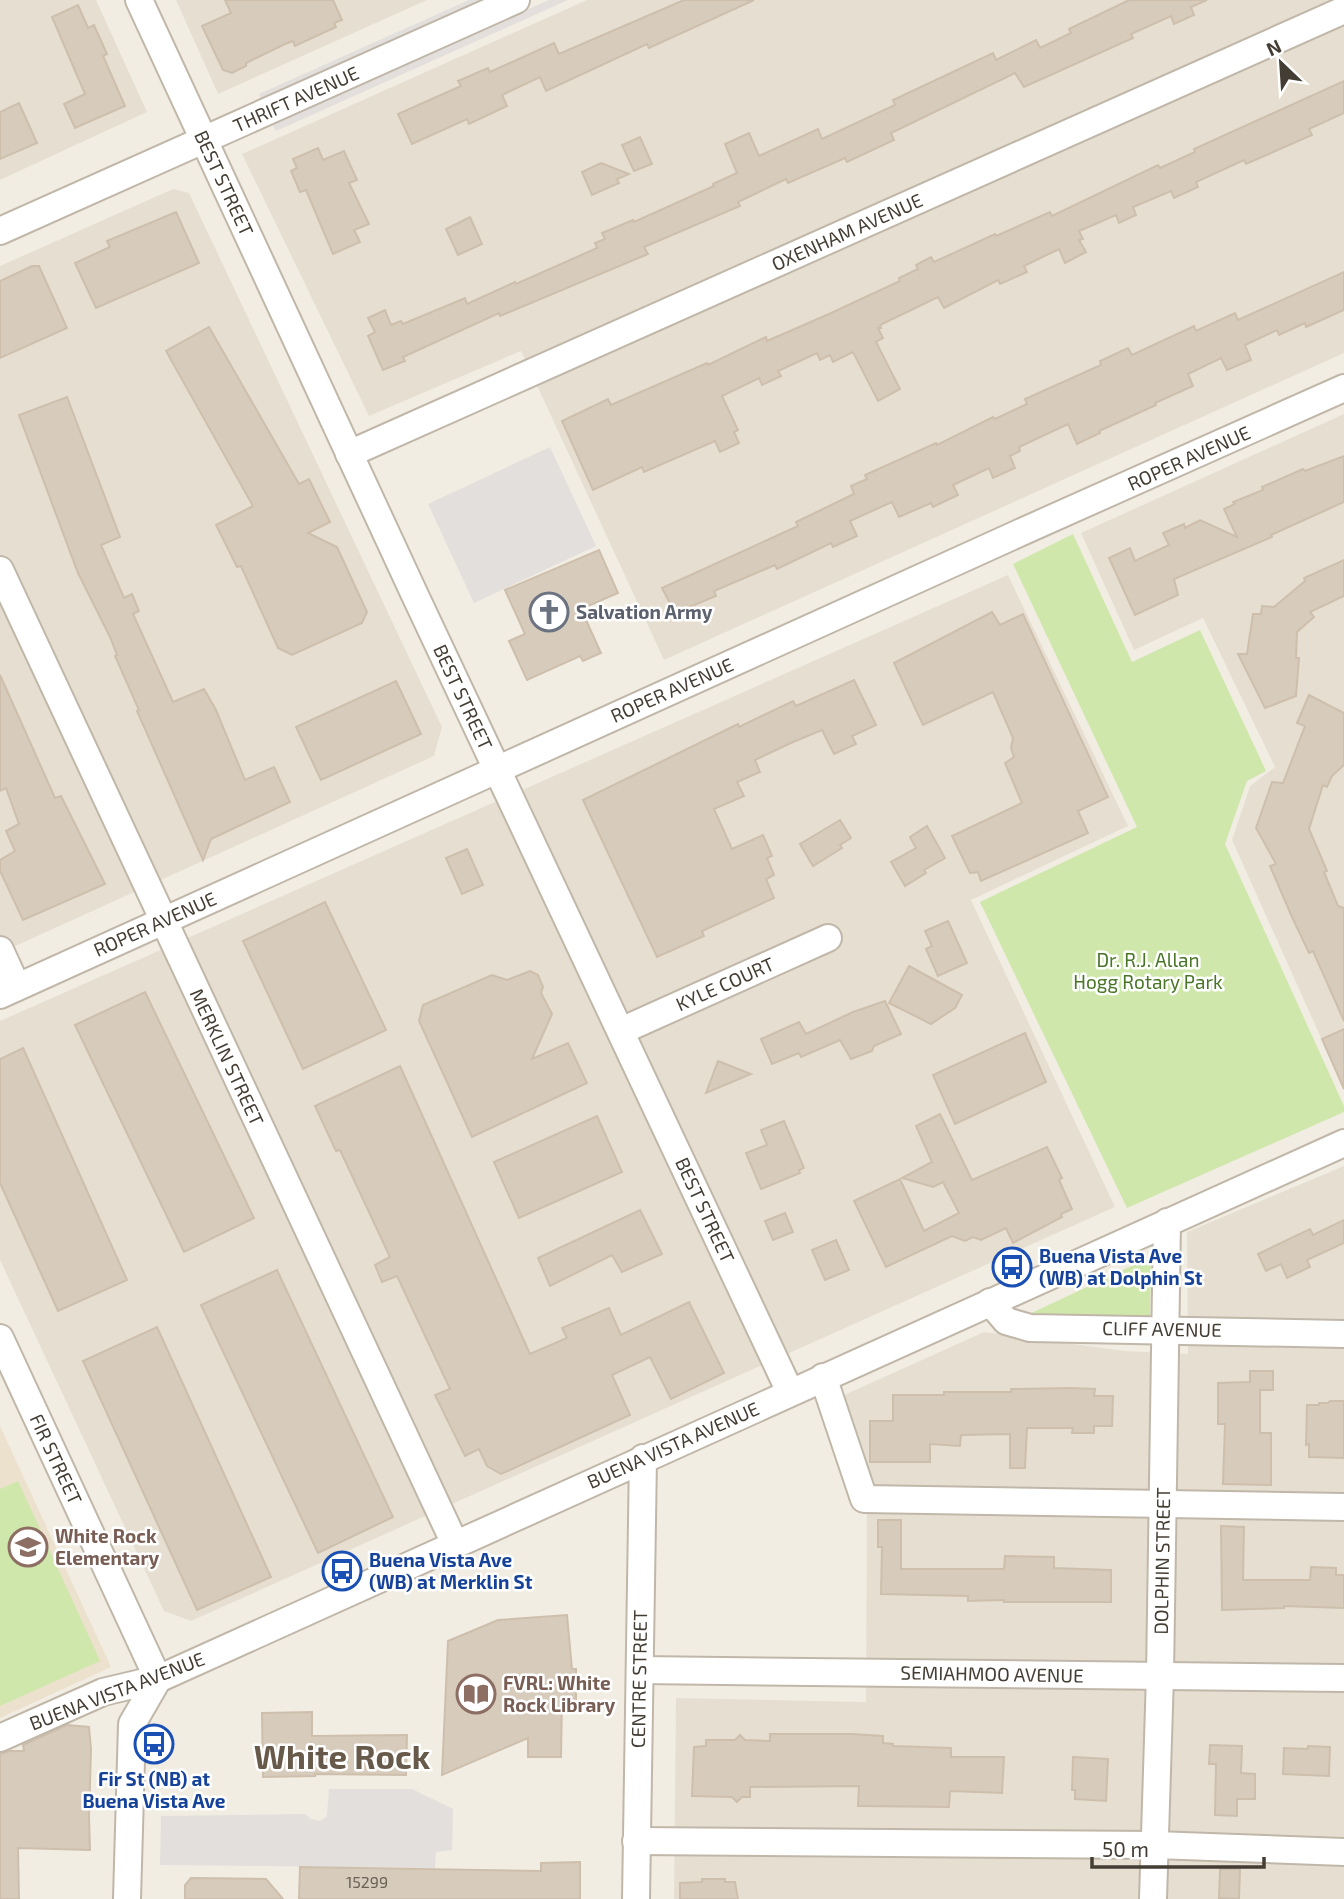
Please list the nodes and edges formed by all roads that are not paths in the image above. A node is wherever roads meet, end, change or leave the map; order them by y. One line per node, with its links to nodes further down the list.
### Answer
1 (139, 0): 4 (street, BEST STREET)
2 (516, 0): 4 (street, THRIFT AVENUE)
3 (1344, 10): 7 (street, OXENHAM AVENUE)
4 (204, 140): 5 (street, THRIFT AVENUE); 7 (street, BEST STREET)
5 (0, 231)
6 (1344, 388): 9 (street, ROPER AVENUE)
7 (349, 454): 9 (street, BEST STREET)
8 (0, 570): 10 (street, MERKLIN STREET)
9 (497, 770): 10 (street, ROPER AVENUE); 14 (street, BEST STREET)
10 (163, 921): 13 (street, ROPER AVENUE); 26 (street, MERKLIN STREET)
11 (828, 938): 14 (street, KYLE COURT)
12 (0, 950): 13 (street)
13 (8, 991)
14 (621, 1031): 22 (street, BEST STREET)
15 (1344, 1143): 16 (street, BUENA VISTA AVENUE)
16 (1167, 1222): 17 (street, BUENA VISTA AVENUE); 18 (street, DOLPHIN STREET)
17 (990, 1302): 18 (street, CLIFF AVENUE); 21 (street, BUENA VISTA AVENUE)
18 (1165, 1329): 19 (street, CLIFF AVENUE); 24 (street, DOLPHIN STREET)
19 (1344, 1334)
20 (0, 1338): 30 (street, FIR STREET)
21 (823, 1377): 22 (street, BUENA VISTA AVENUE); 24 (street)
22 (790, 1392): 23 (street, BUENA VISTA AVENUE)
23 (643, 1458): 26 (street, BUENA VISTA AVENUE); 27 (street, CENTRE STREET)
24 (1163, 1503): 25 (street); 28 (street, DOLPHIN STREET)
25 (1344, 1507)
26 (455, 1544): 30 (street, BUENA VISTA AVENUE)
27 (640, 1670): 28 (street, SEMIAHMOO AVENUE); 32 (street, CENTRE STREET)
28 (1160, 1675): 29 (street, SEMIAHMOO AVENUE); 33 (street, DOLPHIN STREET)
29 (1344, 1678)
30 (158, 1679): 31 (street, BUENA VISTA AVENUE); 35 (street)
31 (0, 1738)
32 (636, 1841): 33 (street); 36 (street, CENTRE STREET)
33 (1155, 1845): 34 (street); 37 (street, DOLPHIN STREET)
34 (1344, 1852)
35 (127, 1899)
36 (636, 1899)
37 (1153, 1899)

